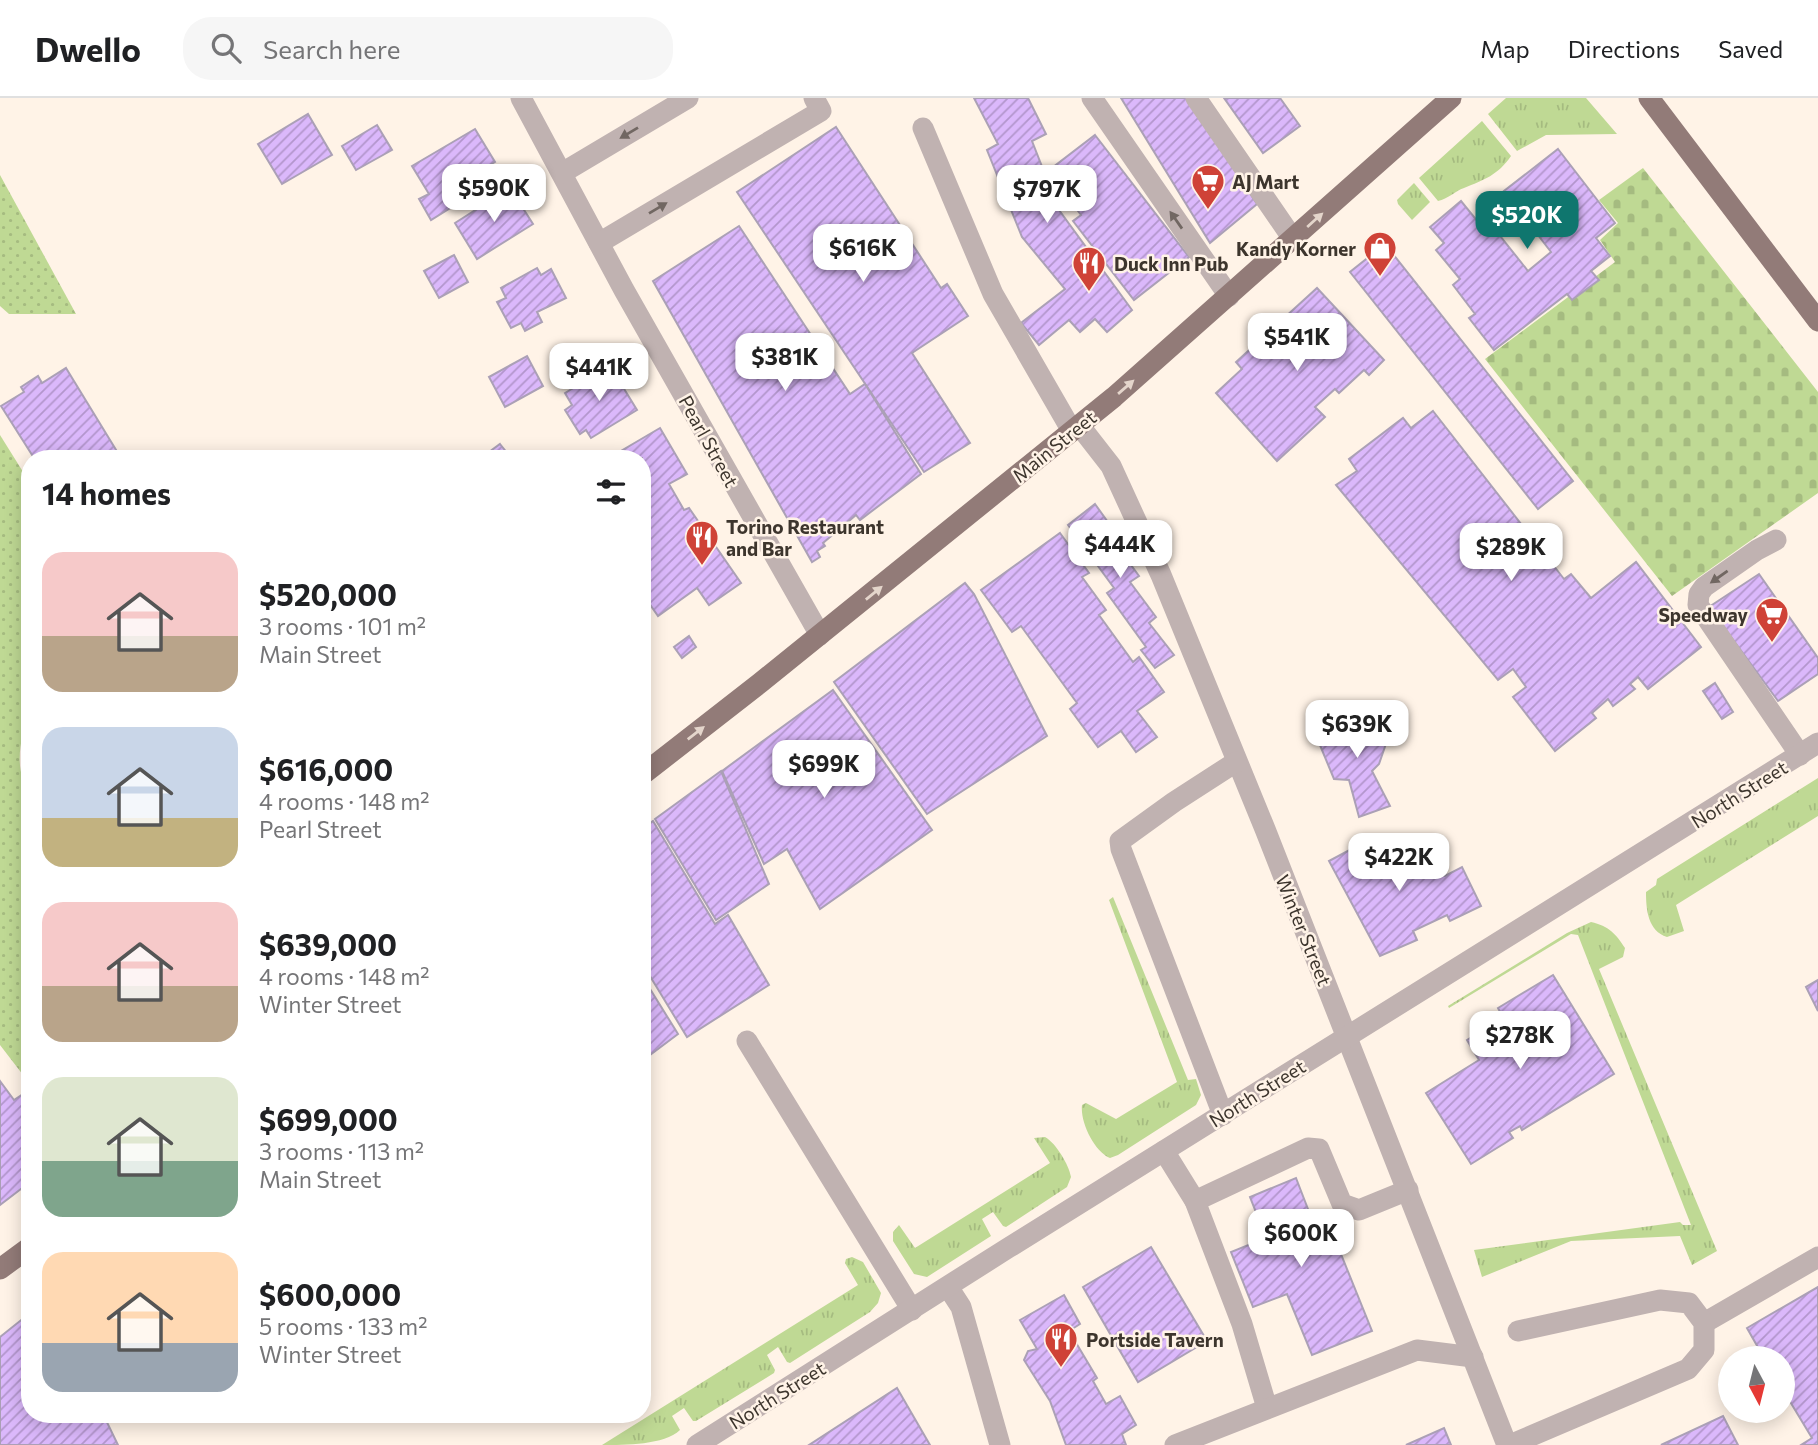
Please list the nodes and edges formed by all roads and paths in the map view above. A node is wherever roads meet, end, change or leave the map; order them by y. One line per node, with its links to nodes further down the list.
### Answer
1 (521, 98): 9 (street, Pearl Street)
2 (688, 98): 9 (street, one-way to 9)
3 (814, 98): 11 (street, one-way to 3)
4 (1092, 98): 12 (street, one-way to 4)
5 (1196, 98): 10 (street)
6 (1451, 98): 10 (main road, Main Street, one-way to 6)
7 (1649, 98): 13 (main road)
8 (923, 128): 14 (street, Winter Street)
9 (562, 173): 11 (street, Pearl Street)
10 (1293, 239): 12 (main road, Main Street)
11 (599, 243): 16 (street, Pearl Street)
12 (1229, 296): 14 (main road, Main Street, one-way to 12)
13 (1818, 321)
14 (1076, 428): 16 (main road, Main Street, one-way to 14); 19 (street, Winter Street)
15 (1776, 540): 18 (street, one-way to 18)
16 (820, 635): 20 (main road, Main Street, one-way to 16)
17 (1818, 743): 18 (street, North Street)
18 (1800, 755): 21 (street, North Street)
19 (1236, 762): 21 (street, Winter Street); 23 (street)
20 (651, 768)
21 (1347, 1036): 23 (street, North Street); 25 (street, Winter Street)
22 (747, 1041): 31 (street)
23 (1223, 1115): 24 (street, North Street)
24 (1164, 1151): 26 (street); 30 (street, North Street)
25 (1408, 1190): 26 (street); 34 (street, Winter Street)
26 (1195, 1201): 35 (street)
27 (21, 1254): 29 (main road)
28 (1818, 1257): 32 (street)
29 (0, 1269)
30 (948, 1287): 31 (street, North Street); 37 (street)
31 (912, 1310): 36 (street, North Street)
32 (1704, 1323): 33 (street); 39 (street)
33 (1518, 1331)
34 (1473, 1357): 35 (street); 39 (street, Winter Street)
35 (1267, 1408): 38 (street)
36 (697, 1445)
37 (1000, 1445)
38 (1175, 1445)
39 (1509, 1445)

